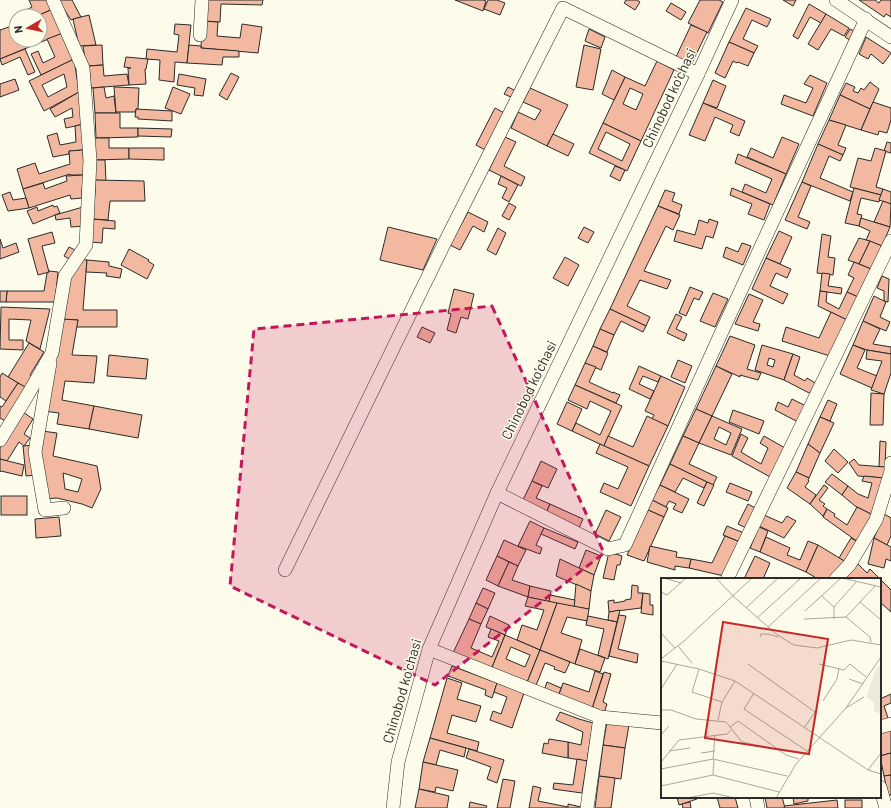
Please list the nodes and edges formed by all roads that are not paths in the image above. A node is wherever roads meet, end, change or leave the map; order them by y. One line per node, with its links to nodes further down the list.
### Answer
1 (53, 0): 10 (street)
2 (202, 0): 6 (street)
3 (732, 0): 8 (street, Chinobod ko'chasi)
4 (836, 0): 5 (street)
5 (866, 19): 7 (street); 13 (street)
6 (200, 35)
7 (891, 37)
8 (698, 74): 13 (street, Chinobod ko'chasi); 15 (street)
9 (891, 241): 16 (street)
10 (52, 353): 11 (street); 14 (street)
11 (0, 440)
12 (891, 462): 17 (street)
13 (497, 493): 18 (street, Chinobod ko'chasi)
14 (64, 508)
15 (285, 570)
16 (729, 578)
17 (837, 578)
18 (429, 649): 19 (street); 25 (street, Chinobod ko'chasi)
19 (600, 717): 20 (street); 26 (street)
20 (661, 723)
21 (891, 724): 22 (street)
22 (881, 727)
23 (881, 790): 28 (street)
24 (756, 798): 27 (street)
25 (393, 808)
26 (587, 808)
27 (758, 808)
28 (886, 808)

